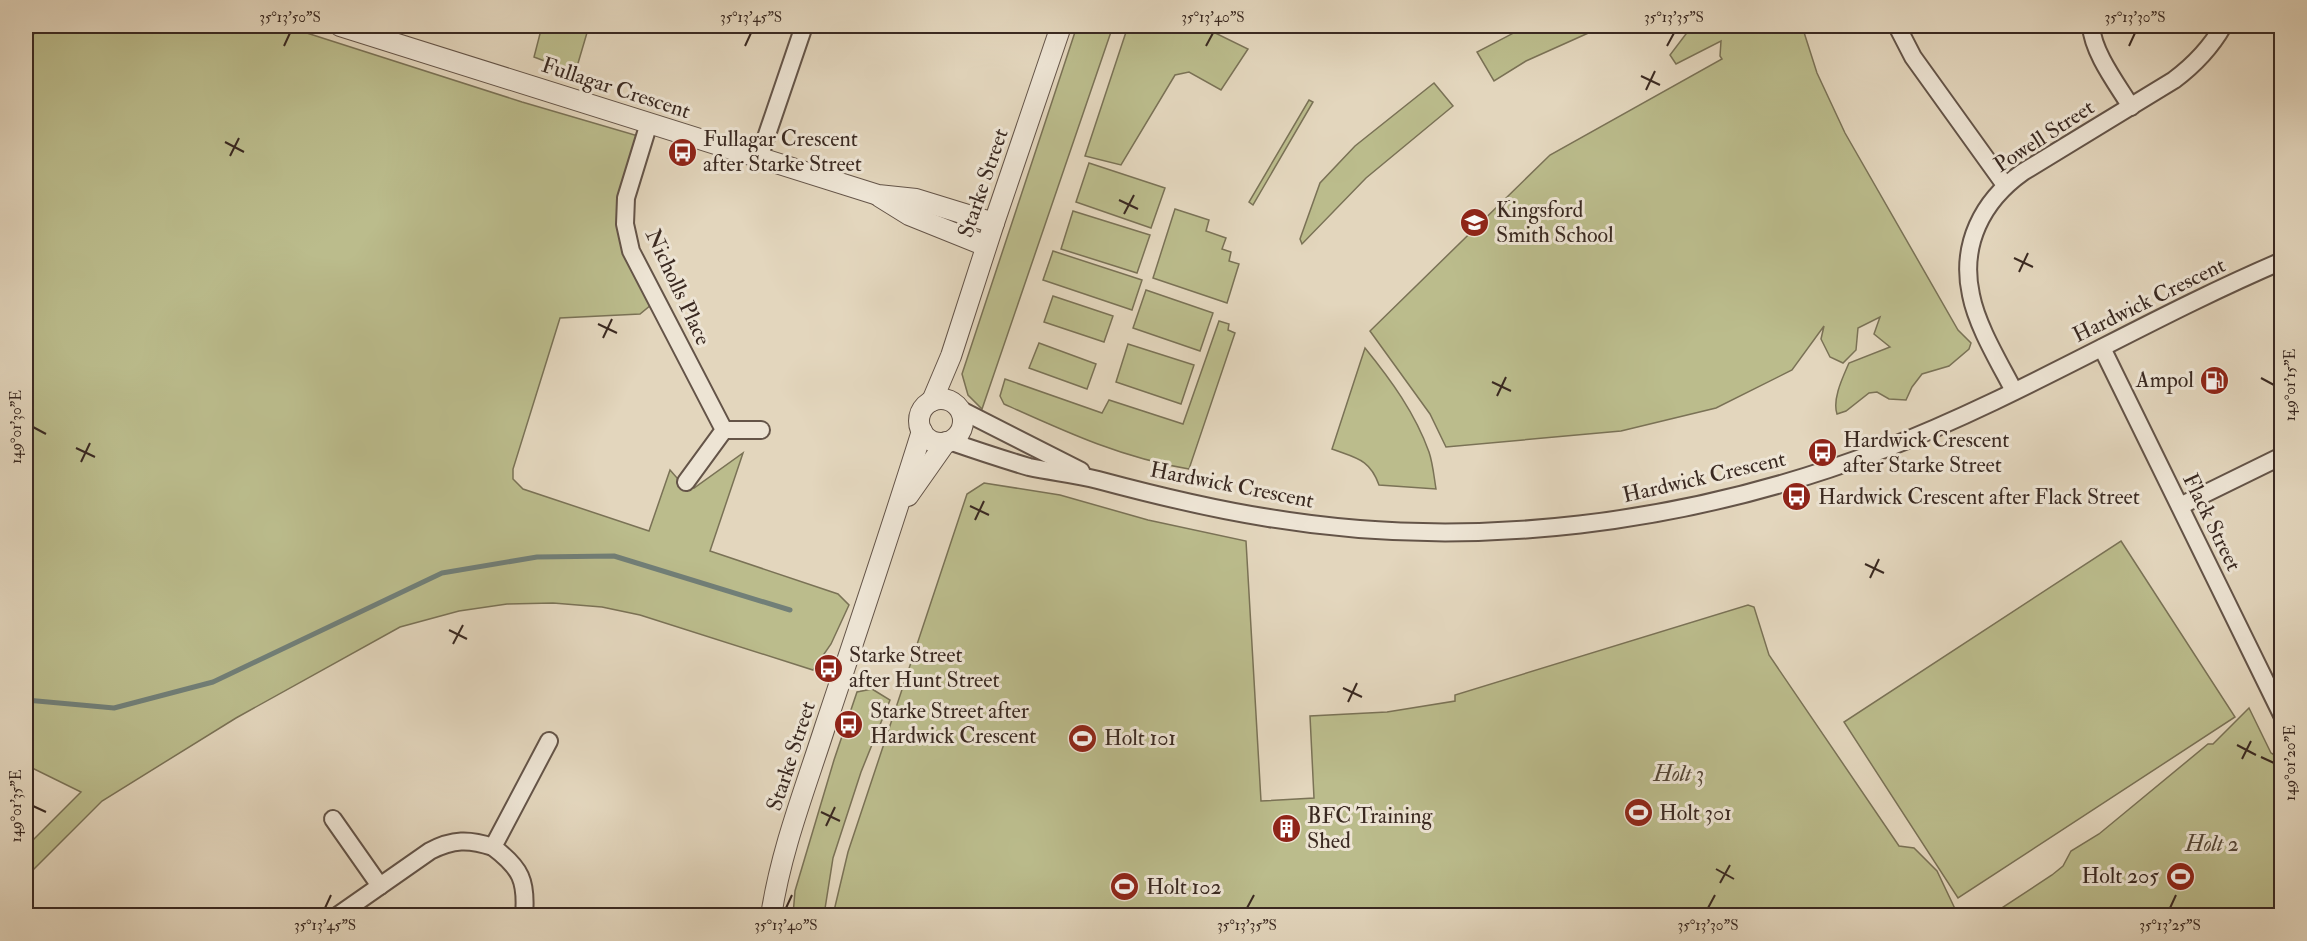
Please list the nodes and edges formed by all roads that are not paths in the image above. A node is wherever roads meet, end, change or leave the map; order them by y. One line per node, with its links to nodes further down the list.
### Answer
1 (340, 26): 8 (street, Fullagar Crescent)
2 (804, 26): 9 (street)
3 (1061, 26): 12 (street, Starke Street)
4 (1897, 26): 10 (street)
5 (2091, 26): 7 (street)
6 (2223, 26): 7 (street, Powell Street)
7 (2131, 107): 10 (street, Powell Street)
8 (650, 123): 9 (street, Fullagar Crescent); 20 (street, Nicholls Place)
9 (759, 158): 11 (street, Fullagar Crescent)
10 (2005, 185): 17 (street, Powell Street)
11 (878, 195): 12 (street, Fullagar Crescent); 13 (street, Fullagar Crescent)
12 (994, 223): 13 (street, Starke Street)
13 (986, 246): 16 (street, Starke Street)
14 (2282, 261): 15 (street, Hardwick Crescent)
15 (2102, 348): 17 (street, Hardwick Crescent); 27 (street, Flack Street)
16 (951, 356): 18 (street, Starke Street); 19 (street, Starke Street)
17 (2014, 391): 25 (street, Hardwick Crescent)
18 (932, 401): 19 (street); 22 (street)
19 (956, 405): 23 (street); 25 (street, Hardwick Crescent)
20 (724, 430): 21 (street); 26 (street)
21 (761, 430)
22 (922, 431): 23 (street); 28 (street, Starke Street)
23 (947, 442): 25 (street, Hardwick Crescent); 28 (street, Starke Street)
24 (2282, 456): 27 (street)
25 (1094, 479)
26 (686, 482)
27 (2180, 506): 29 (street, Flack Street)
28 (897, 511): 36 (street, Starke Street)
29 (2280, 713)
30 (549, 741): 32 (street)
31 (333, 819): 33 (street)
32 (494, 847): 33 (street); 35 (street)
33 (380, 886): 34 (street)
34 (338, 915)
35 (524, 915)
36 (771, 915)

